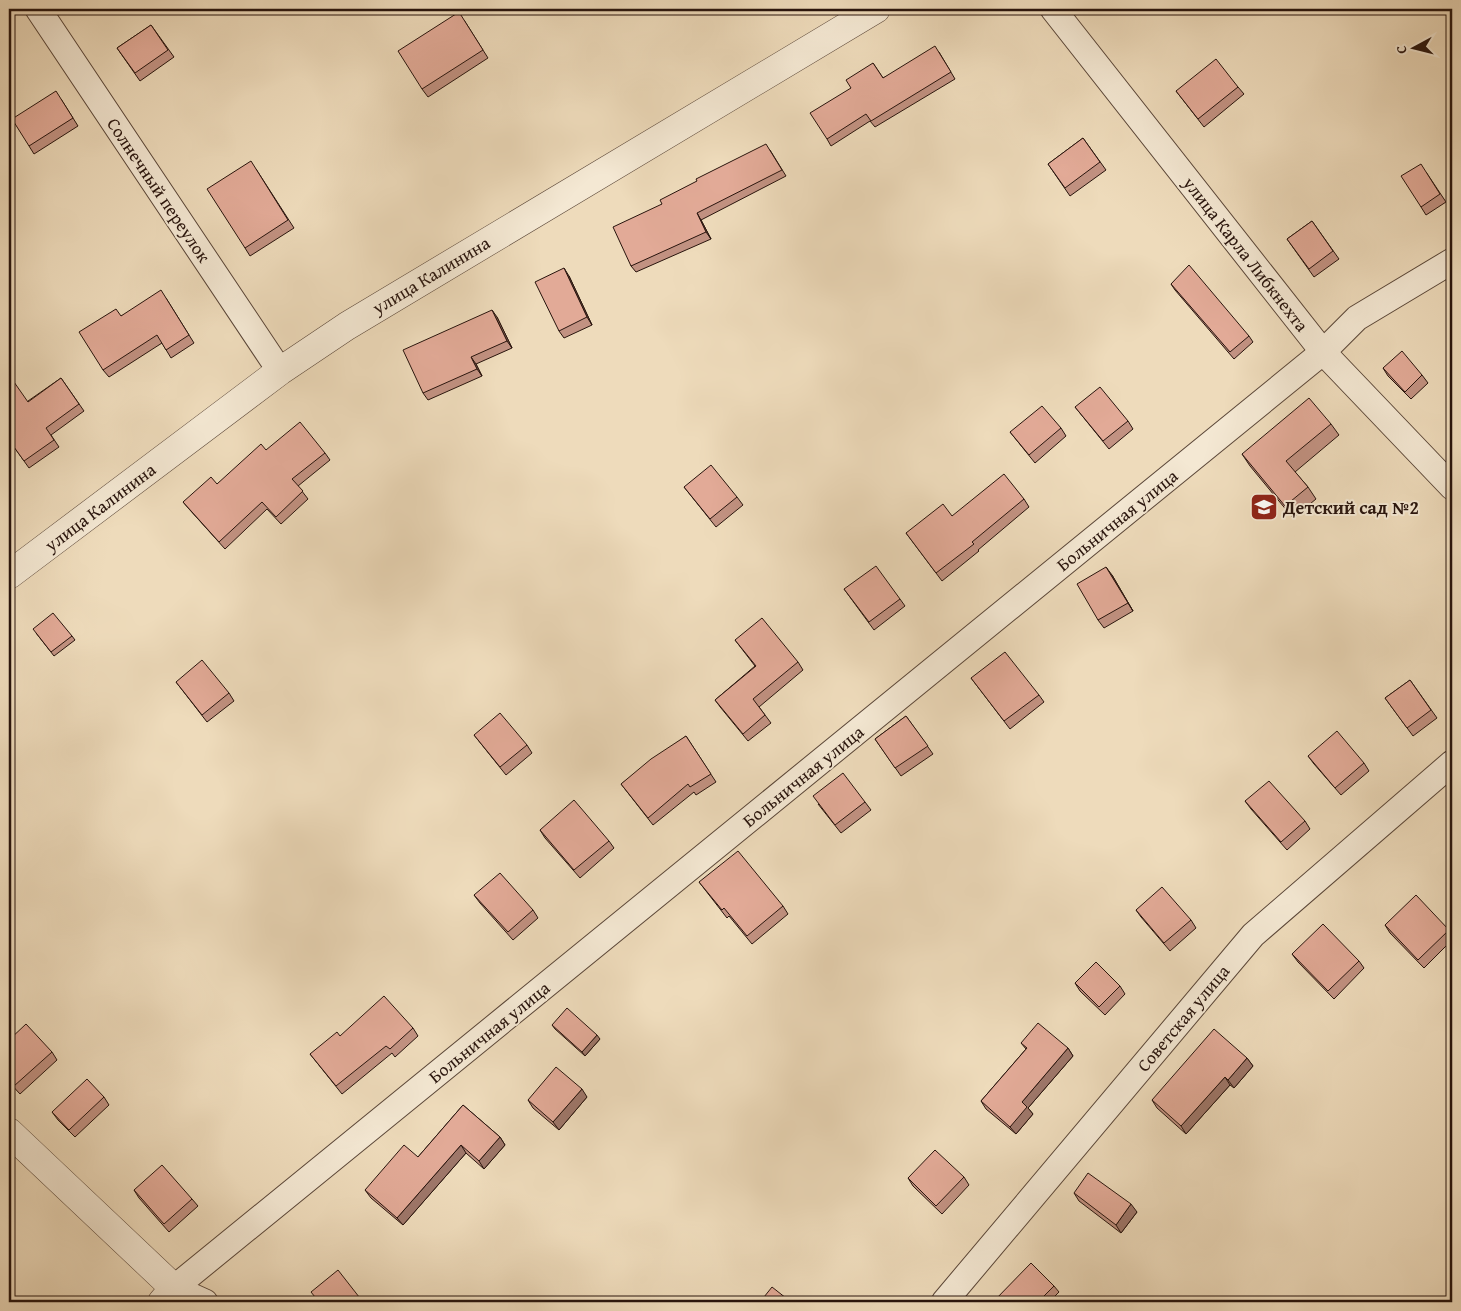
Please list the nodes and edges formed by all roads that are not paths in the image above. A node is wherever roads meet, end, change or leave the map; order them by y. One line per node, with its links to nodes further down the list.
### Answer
1 (38, 9): 6 (street, Солнечный переулок)
2 (876, 9): 6 (street, улица Калинина)
3 (1053, 9): 5 (street, улица Карла Либкнехта)
4 (1452, 261): 5 (street, Больничная улица)
5 (1323, 352): 7 (street, улица Карла Либкнехта); 11 (street, Больничная улица)
6 (280, 371): 8 (street, улица Калинина)
7 (1452, 487)
8 (9, 575)
9 (1452, 762): 13 (street, Советская улица)
10 (9, 1132): 11 (street)
11 (168, 1295): 12 (street)
12 (205, 1302)
13 (944, 1302)

